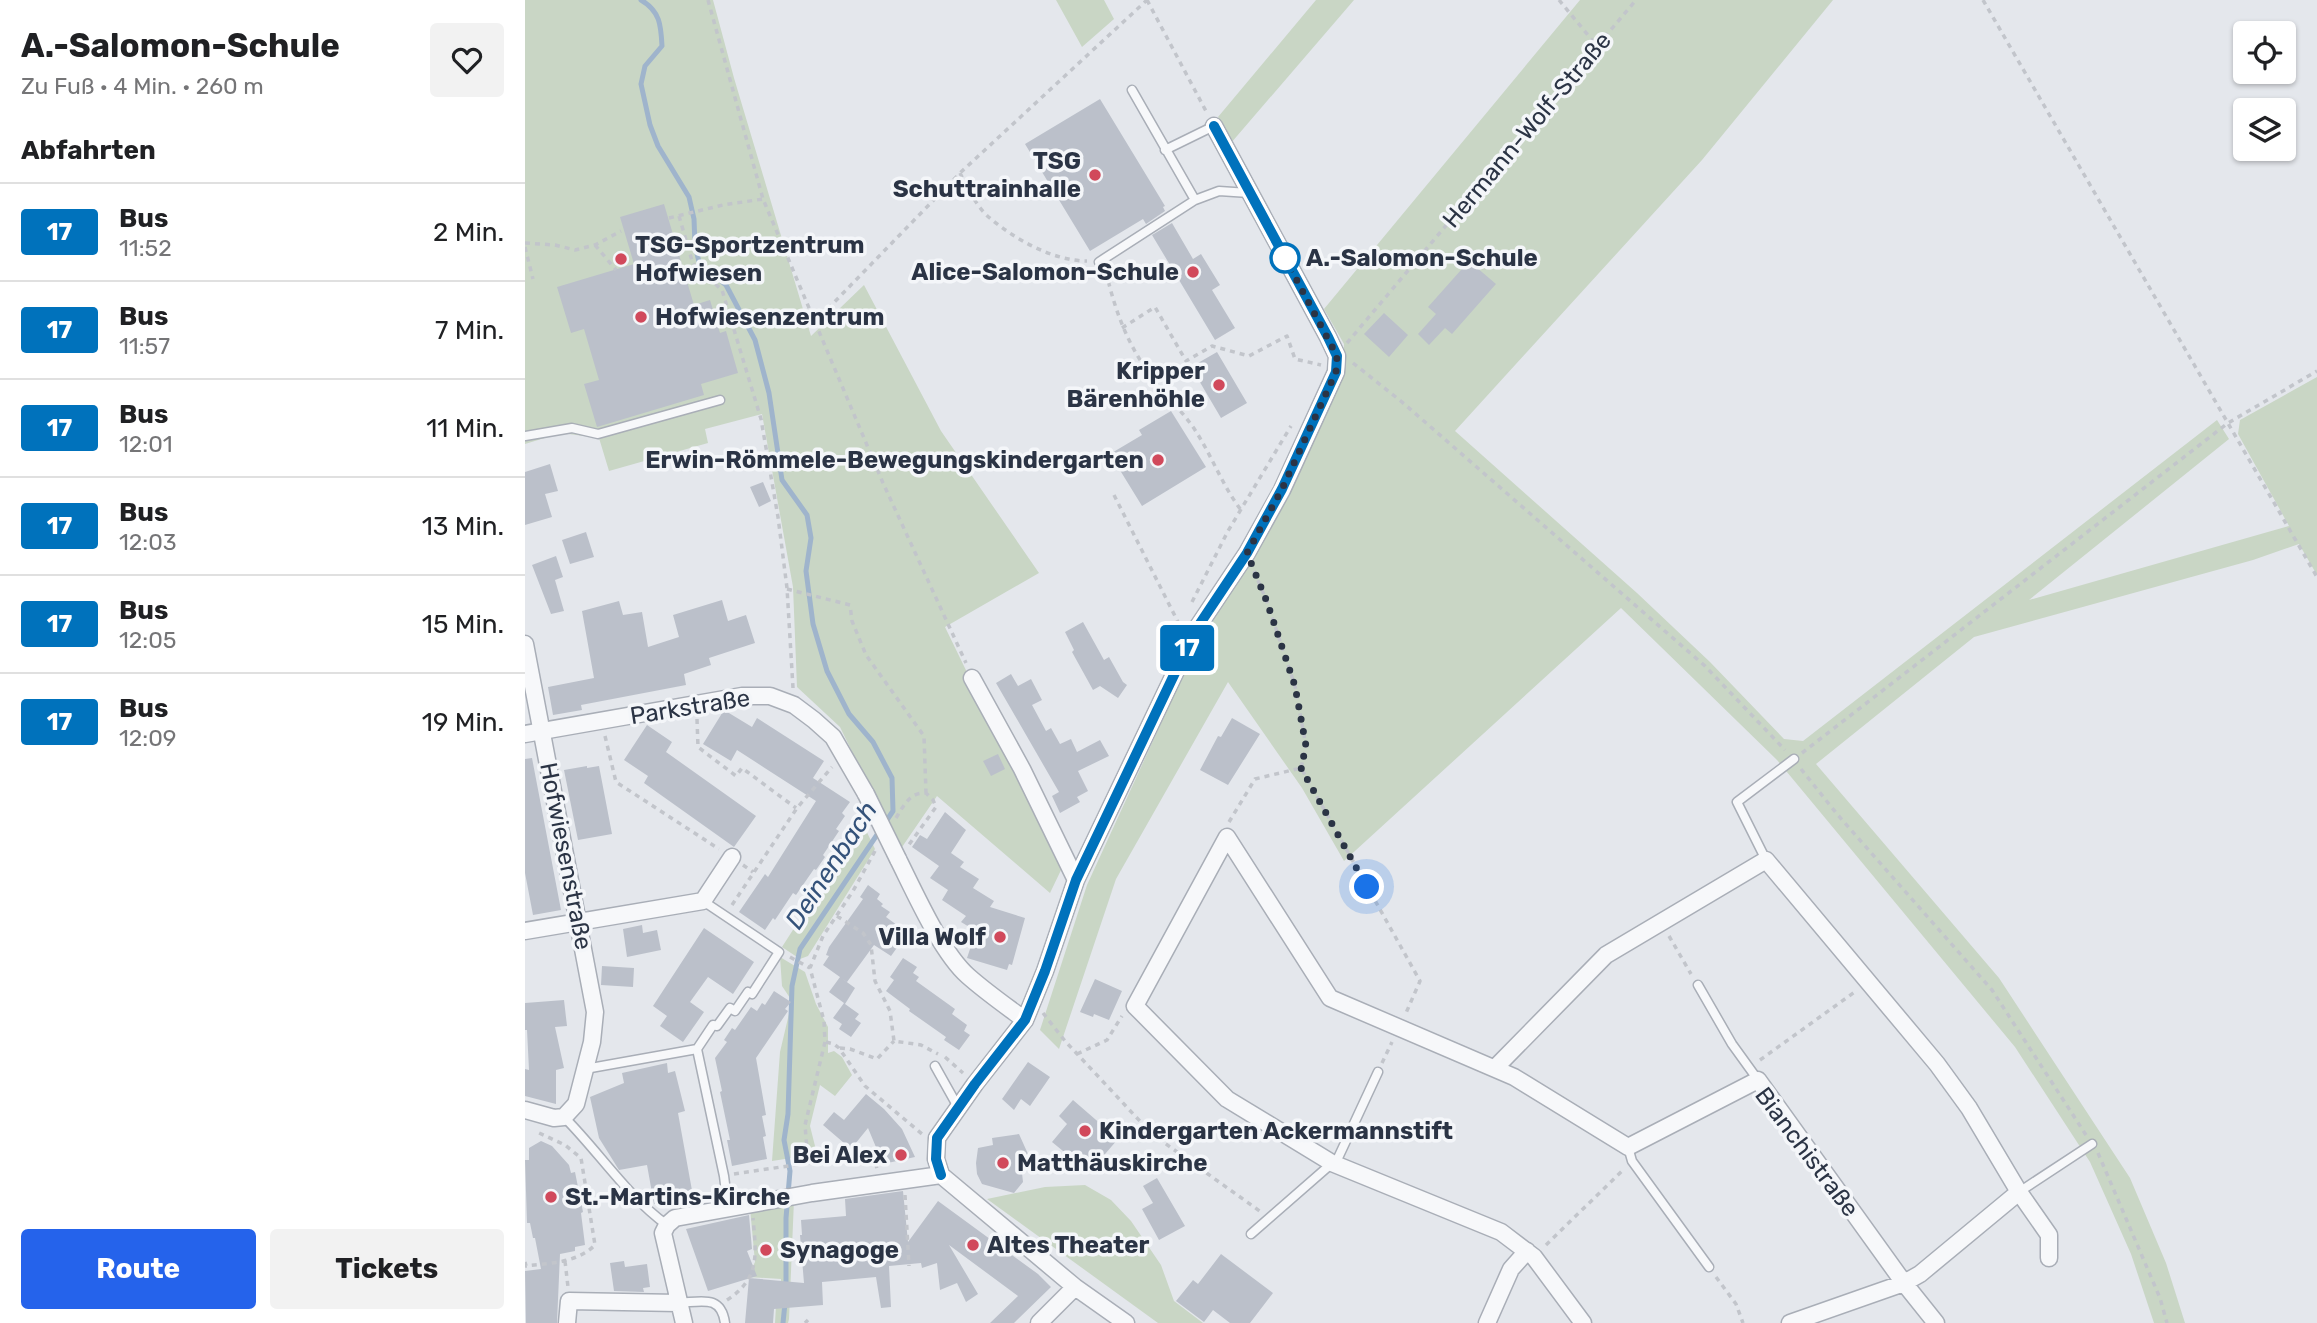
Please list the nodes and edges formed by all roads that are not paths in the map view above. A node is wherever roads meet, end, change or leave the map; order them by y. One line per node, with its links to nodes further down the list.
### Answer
1 (1132, 89): 3 (lane)
2 (1214, 126): 3 (lane); 4 (street)
3 (1165, 150): 5 (lane)
4 (1249, 193): 5 (lane); 16 (street)
5 (1195, 200): 6 (lane)
6 (1099, 262)
7 (720, 400): 8 (lane)
8 (525, 436)
9 (525, 644): 11 (street, Hofwiesenstraße)
10 (972, 678): 16 (street)
11 (543, 730): 12 (street, Parkstraße); 18 (street, Hofwiesenstraße); 21 (street, Parkstraße, bridge)
12 (525, 734)
13 (1794, 760): 15 (lane)
14 (732, 858): 17 (street)
15 (1766, 860): 24 (street); 35 (street)
16 (1076, 880): 21 (street)
17 (703, 901): 18 (street); 22 (lane)
18 (578, 922): 19 (street); 25 (street, Hofwiesenstraße)
19 (525, 931)
20 (1698, 985): 27 (lane)
21 (1025, 1020): 28 (street)
22 (697, 1049): 25 (lane); 36 (lane)
23 (935, 1066): 28 (lane)
24 (1495, 1068): 32 (street); 33 (street)
25 (585, 1069): 30 (street, Hofwiesenstraße)
26 (1378, 1072): 33 (lane)
27 (1754, 1074): 32 (street, Bianchistraße); 42 (street, Bianchistraße)
28 (958, 1107): 34 (street)
29 (525, 1110): 30 (street)
30 (564, 1117): 37 (lane)
31 (2092, 1144): 35 (lane)
32 (1630, 1154): 41 (lane)
33 (1332, 1163): 38 (lane); 39 (street)
34 (941, 1175): 36 (street); 43 (street)
35 (2019, 1192): 40 (street); 42 (street)
36 (728, 1208): 37 (street)
37 (667, 1224): 44 (street)
38 (1251, 1234)
39 (1530, 1254): 50 (street); 51 (street)
40 (2049, 1258)
41 (1709, 1267)
42 (1904, 1283): 52 (street); 53 (street, Bianchistraße)
43 (1075, 1287): 48 (street); 49 (street)
44 (678, 1303): 45 (street); 46 (street); 47 (lane)
45 (567, 1323)
46 (684, 1323)
47 (725, 1323)
48 (1039, 1323)
49 (1126, 1323)
50 (1487, 1323)
51 (1583, 1323)
52 (1790, 1323)
53 (1937, 1323)

